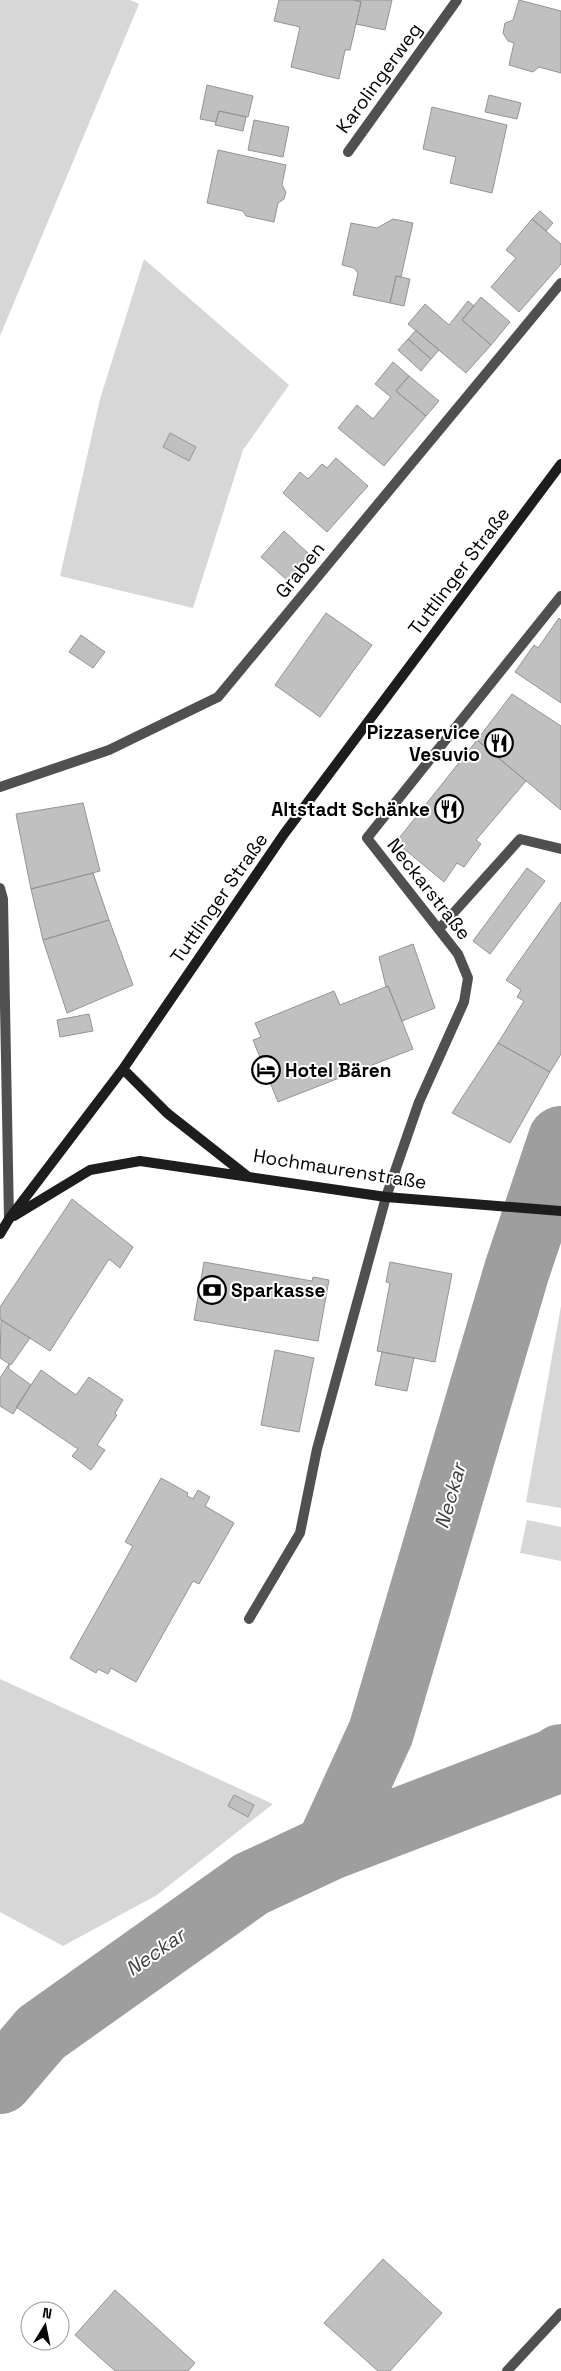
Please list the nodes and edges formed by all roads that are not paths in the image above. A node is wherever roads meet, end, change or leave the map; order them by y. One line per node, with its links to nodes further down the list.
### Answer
1 (457, 0): 2 (street, Karolingerweg)
2 (348, 152)
3 (561, 283): 6 (street, Graben)
4 (561, 464): 10 (street, Tuttlinger Straße)
5 (561, 596): 9 (street, Neckarstraße)
6 (0, 787)
7 (561, 849): 9 (street)
8 (0, 888): 14 (street)
9 (439, 929): 12 (street, Neckarstraße)
10 (122, 1069): 11 (street, Hochmaurenstraße); 14 (street, Tuttlinger Straße)
11 (248, 1176): 12 (street, Hochmaurenstraße); 14 (street)
12 (386, 1196): 13 (street, Hochmaurenstraße); 16 (street, Neckarstraße)
13 (557, 1211)
14 (9, 1219): 15 (street, Tuttlinger Straße)
15 (0, 1234)
16 (249, 1619)
17 (561, 2313): 18 (street)
18 (506, 2371)

